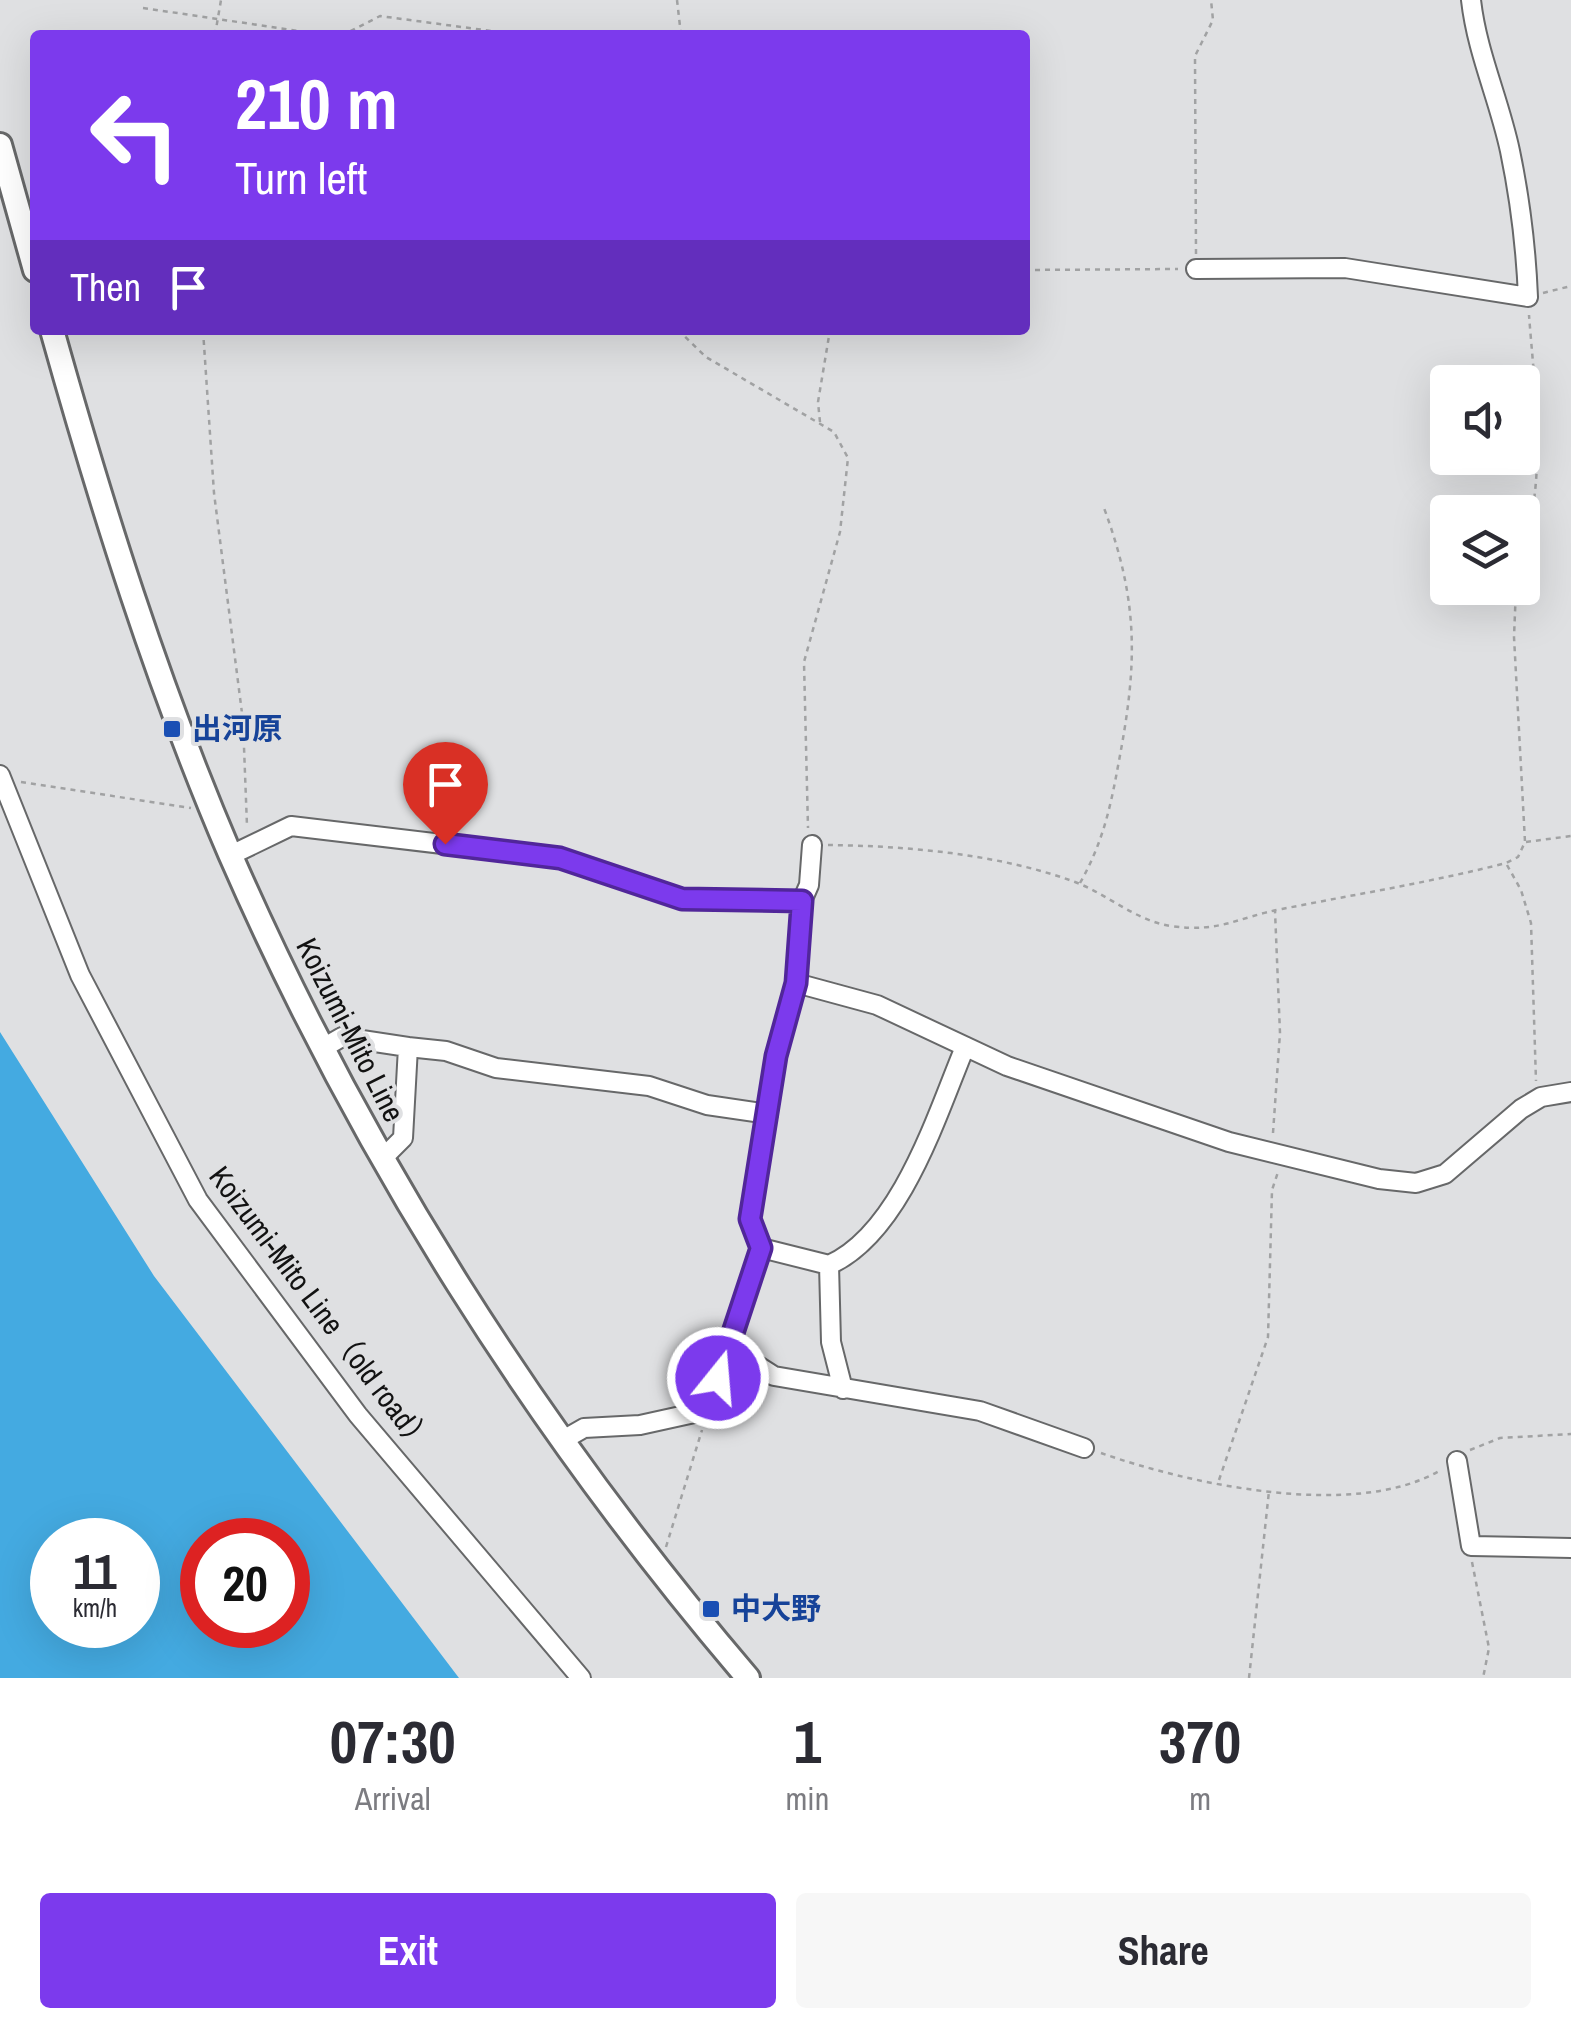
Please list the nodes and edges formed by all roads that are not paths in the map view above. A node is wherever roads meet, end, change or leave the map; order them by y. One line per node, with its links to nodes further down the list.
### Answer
1 (1471, 0): 4 (street)
2 (0, 146): 3 (main road)
3 (30, 252)
4 (1196, 270)
5 (53, 335): 8 (main road, Koizumi-Mito Line)
6 (1, 777): 25 (street, Koizumi-Mito Line（old road）)
7 (812, 845): 9 (street)
8 (231, 855): 9 (street); 13 (main road, Koizumi-Mito Line)
9 (802, 901): 10 (street)
10 (796, 983): 12 (street); 15 (street)
11 (408, 1047): 13 (street); 15 (street); 16 (street)
12 (965, 1047): 14 (street); 18 (street)
13 (323, 1048): 16 (main road, Koizumi-Mito Line)
14 (1571, 1092)
15 (768, 1114): 17 (street)
16 (382, 1158): 21 (main road, Koizumi-Mito Line)
17 (761, 1248): 18 (street); 19 (street)
18 (829, 1265): 20 (street)
19 (727, 1346): 20 (street); 21 (street)
20 (844, 1389): 22 (street)
21 (563, 1440): 26 (main road, Koizumi-Mito Line)
22 (1084, 1448)
23 (1456, 1461): 24 (street)
24 (1571, 1548)
25 (581, 1678)
26 (748, 1678)

